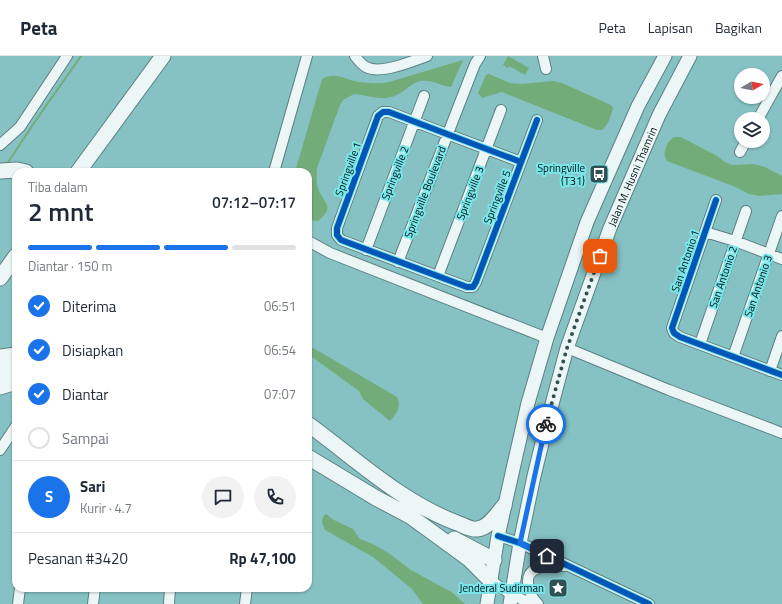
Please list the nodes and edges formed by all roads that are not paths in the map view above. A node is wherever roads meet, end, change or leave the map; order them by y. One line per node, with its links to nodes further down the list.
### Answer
1 (67, 56): 19 (street)
2 (163, 56): 25 (highway)
3 (308, 56): 26 (street)
4 (355, 56): 10 (street)
5 (425, 56): 10 (street)
6 (480, 56): 18 (street, Springville Boulevard)
7 (543, 56): 11 (street)
8 (664, 56): 43 (main road)
9 (690, 56): 45 (main road, Jalan M. Husni Thamrin)
10 (395, 61)
11 (546, 69)
12 (781, 80): 15 (street)
13 (424, 96): 17 (street, Springville 2)
14 (501, 110): 21 (street, Springville 3)
15 (762, 112)
16 (537, 120): 24 (street, Springville 5)
17 (414, 122): 18 (street); 35 (street, Springville 2); 35 (street, Springville 1)
18 (448, 134): 21 (street); 39 (street, Springville Boulevard)
19 (2, 144): 23 (street)
20 (742, 148): 22 (street)
21 (486, 149): 24 (street); 40 (street, Springville 3)
22 (740, 152)
23 (0, 155)
24 (521, 162): 40 (street, Springville 5)
25 (81, 168)
26 (275, 168)
27 (12, 170): 28 (highway)
28 (0, 171)
29 (716, 200): 32 (street, San Antonio 1)
30 (746, 211): 33 (street, San Antonio 2)
31 (782, 216): 36 (street, San Antonio 3)
32 (705, 232): 33 (street); 44 (street, San Antonio 1)
33 (735, 241): 36 (street); 44 (street, San Antonio 2)
34 (312, 243): 43 (street)
35 (366, 250): 39 (street)
36 (769, 254): 37 (street); 48 (street, San Antonio 3)
37 (782, 259)
38 (12, 262): 41 (highway)
39 (398, 262): 40 (street)
40 (438, 276)
41 (0, 278)
42 (782, 336): 50 (street)
43 (547, 338): 60 (main road)
44 (700, 344): 48 (street)
45 (567, 348): 57 (street); 63 (main road, Jalan M. Husni Thamrin)
46 (12, 356): 47 (highway)
47 (0, 357)
48 (733, 357): 50 (street)
49 (12, 368): 51 (highway)
50 (770, 371): 52 (street)
51 (0, 372)
52 (782, 375)
53 (12, 383): 54 (highway)
54 (0, 387)
55 (312, 427): 60 (highway)
56 (12, 432): 58 (street)
57 (782, 433)
58 (0, 450)
59 (312, 459): 61 (highway)
60 (504, 506): 62 (main road)
61 (410, 516): 64 (highway); 66 (highway)
62 (498, 536): 63 (street); 64 (main road)
63 (520, 543): 65 (street); 71 (main road, Jalan M. Husni Thamrin)
64 (494, 560): 66 (main road)
65 (574, 568): 78 (street); 79 (street)
66 (491, 581): 71 (street); 76 (main road)
67 (20, 592): 72 (street)
68 (94, 592): 73 (street)
69 (170, 592): 74 (street)
70 (246, 592): 75 (street)
71 (511, 599): 77 (street)
72 (18, 604)
73 (93, 604)
74 (168, 604)
75 (245, 604)
76 (487, 604)
77 (531, 604)
78 (538, 604)
79 (649, 604)

